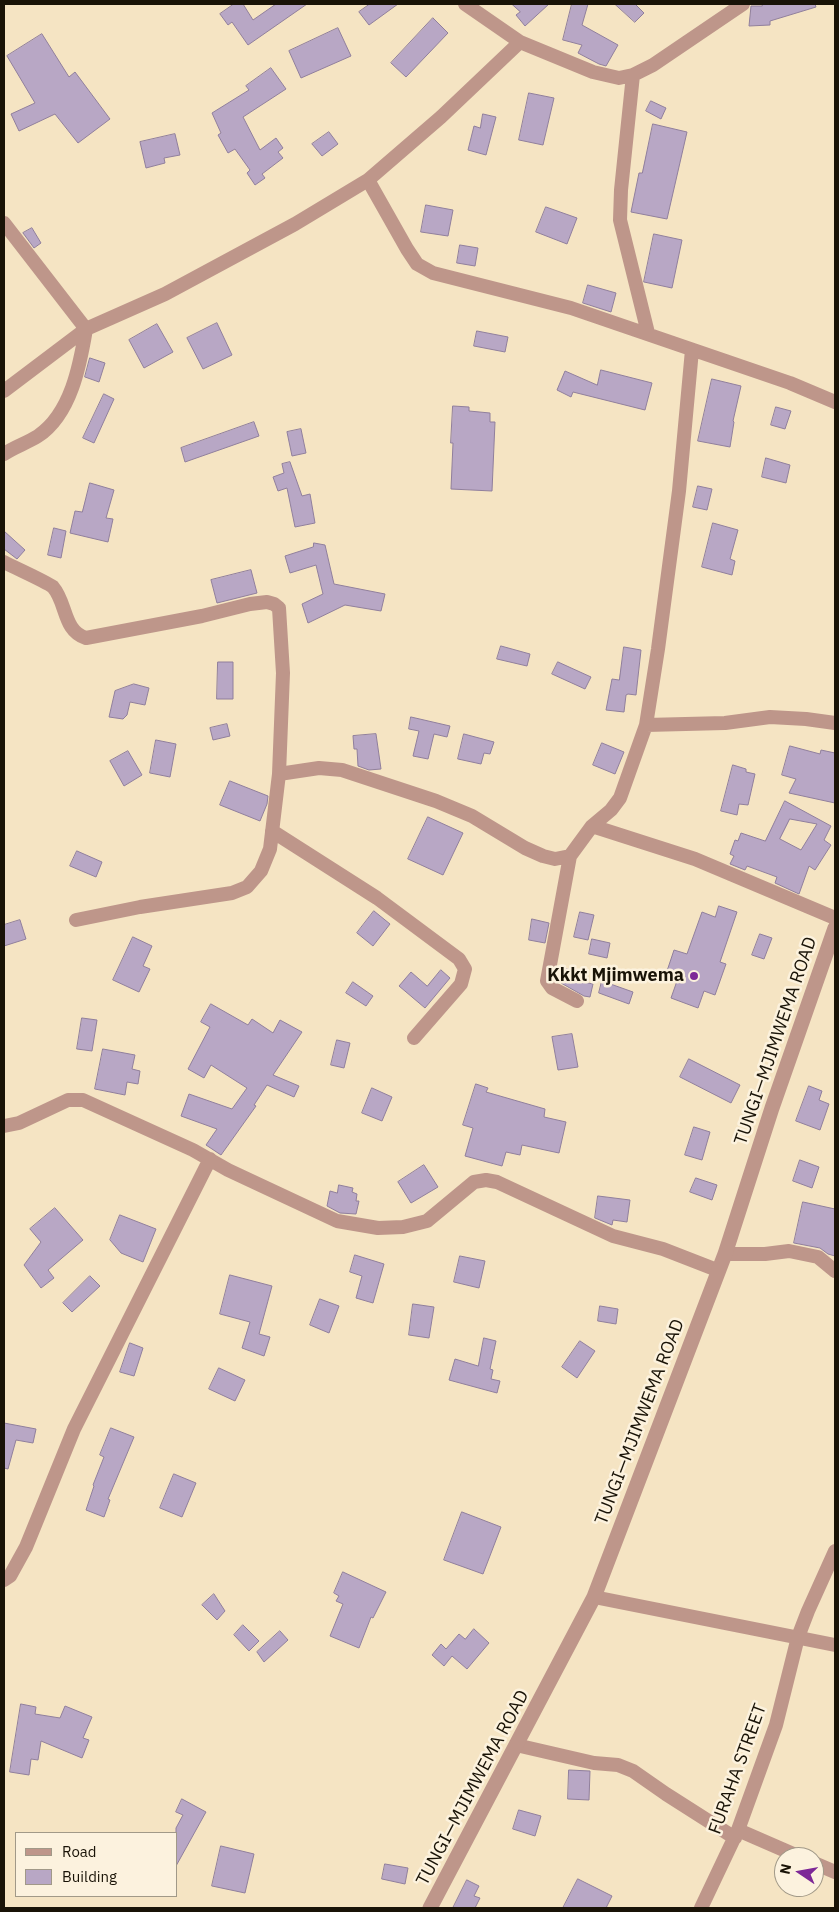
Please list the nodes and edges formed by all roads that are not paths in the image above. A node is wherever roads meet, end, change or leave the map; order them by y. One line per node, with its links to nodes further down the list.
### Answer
1 (465, 4): 3 (street)
2 (743, 4): 4 (street)
3 (520, 42): 4 (street); 5 (street)
4 (633, 76): 8 (street)
5 (368, 180): 7 (street); 8 (street)
6 (4, 223): 7 (street)
7 (86, 329): 10 (street); 12 (street)
8 (648, 333): 9 (street)
9 (692, 350): 11 (street); 15 (street)
10 (4, 391)
11 (835, 402)
12 (4, 454)
13 (4, 562): 16 (street)
14 (835, 723): 15 (street)
15 (646, 725): 17 (street)
16 (279, 774): 18 (street); 19 (street)
17 (592, 826): 19 (street); 20 (street)
18 (272, 831): 21 (street); 24 (street)
19 (570, 856): 23 (street)
20 (835, 918)
21 (76, 920)
22 (835, 928): 27 (street, TUNGI—MJIMWEMA ROAD)
23 (577, 1001)
24 (414, 1038)
25 (4, 1126): 26 (street)
26 (210, 1159): 28 (street); 31 (street)
27 (725, 1254): 28 (street, TUNGI—MJIMWEMA ROAD); 29 (street)
28 (717, 1270): 32 (street, TUNGI—MJIMWEMA ROAD)
29 (835, 1271)
30 (835, 1551): 33 (street, FURAHA STREET)
31 (4, 1580)
32 (594, 1597): 33 (street); 35 (street, TUNGI—MJIMWEMA ROAD)
33 (798, 1637): 34 (street); 36 (street, FURAHA STREET)
34 (835, 1645)
35 (516, 1745): 36 (street); 38 (street, TUNGI—MJIMWEMA ROAD)
36 (736, 1834): 37 (street); 39 (street, FURAHA STREET)
37 (774, 1848)
38 (430, 1908)
39 (701, 1908)

